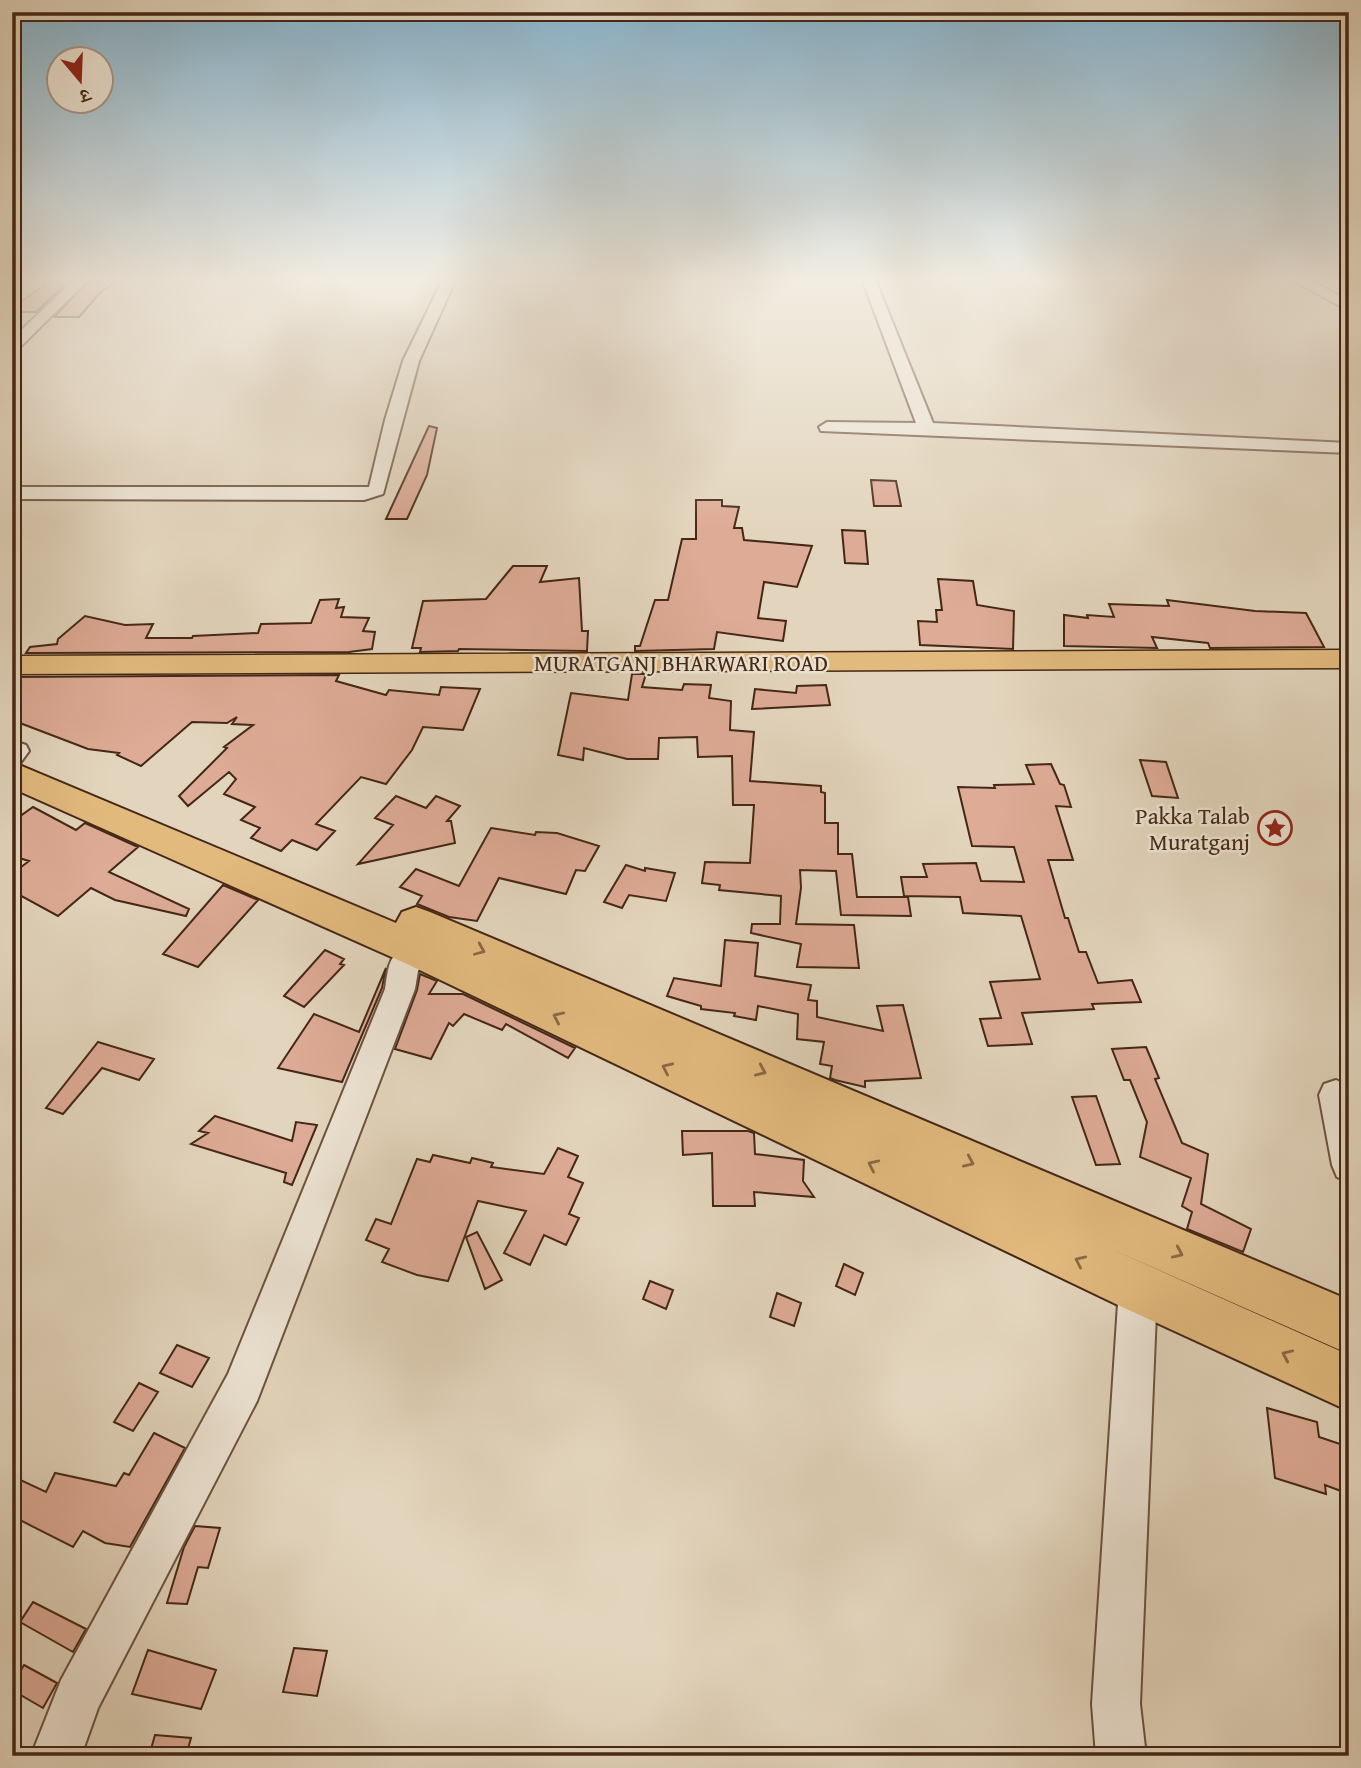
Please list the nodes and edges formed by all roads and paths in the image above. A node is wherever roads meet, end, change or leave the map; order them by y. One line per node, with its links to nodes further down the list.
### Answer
1 (411, 362): 6 (street)
2 (900, 362): 4 (street)
3 (827, 426): 4 (street)
4 (926, 428): 5 (street)
5 (1349, 448)
6 (12, 493)
7 (1349, 659): 8 (main road, MURATGANJ BHARWARI ROAD)
8 (12, 665)
9 (13, 757): 10 (highway)
10 (426, 941): 13 (highway, one-way to 10); 14 (highway, one-way to 14); 16 (street)
11 (1336, 1095): 12 (street)
12 (1349, 1165)
13 (1138, 1288): 15 (highway, one-way to 13); 17 (street)
14 (1349, 1327)
15 (1349, 1383)
16 (56, 1756)
17 (1121, 1756)

